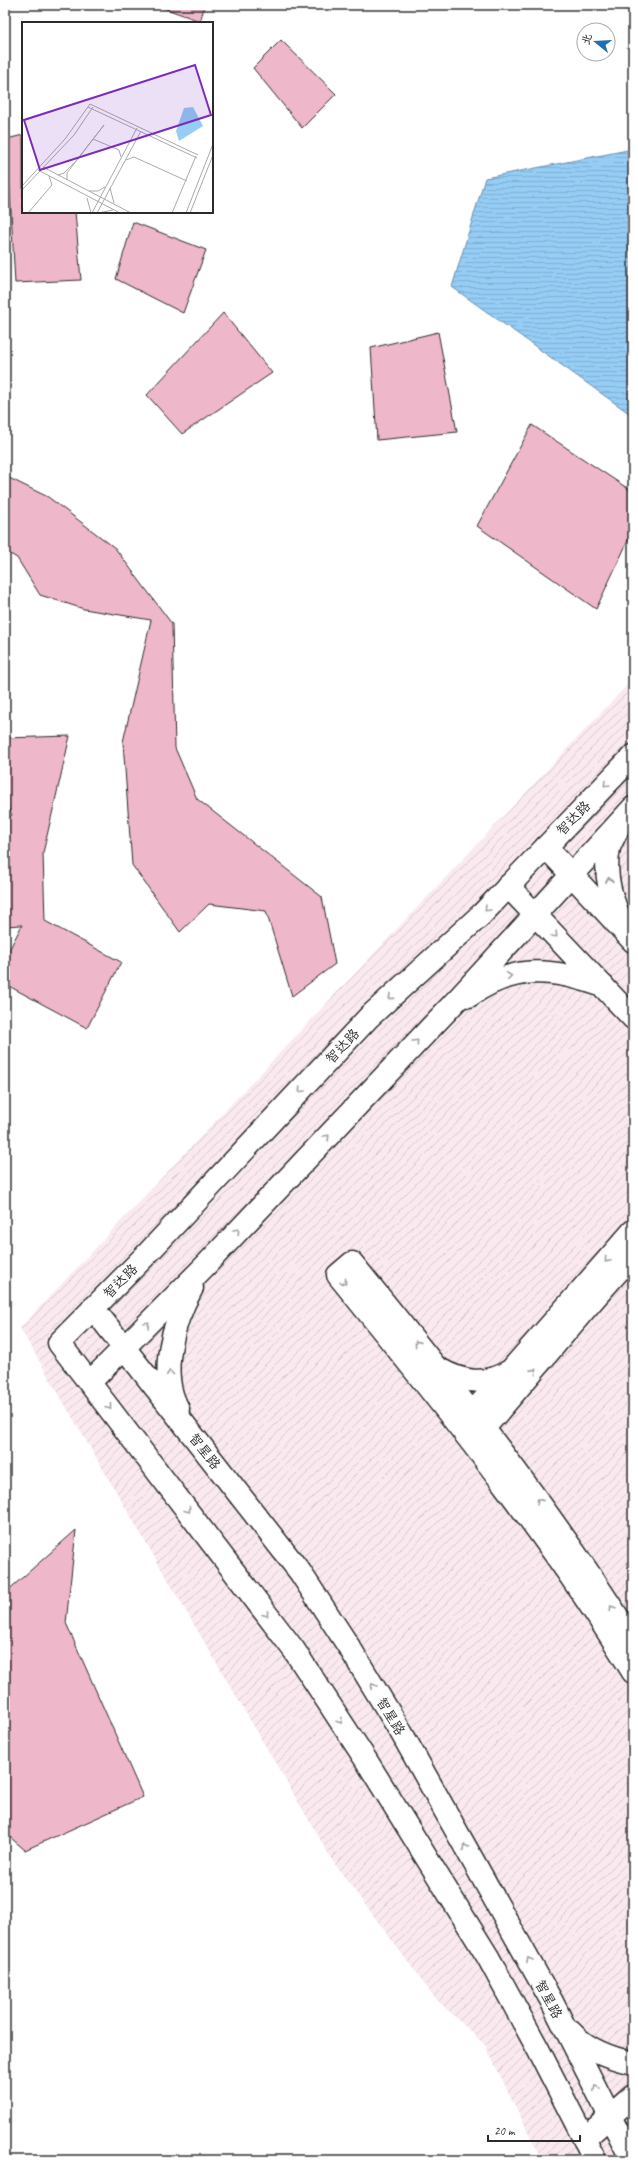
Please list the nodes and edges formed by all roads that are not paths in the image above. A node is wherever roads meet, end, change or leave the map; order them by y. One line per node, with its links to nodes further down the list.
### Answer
1 (633, 756): 3 (main road, 智达路, one-way to 3)
2 (628, 813): 4 (main road); 7 (main road, one-way to 2)
3 (546, 847): 4 (main road); 5 (main road, 智达路)
4 (571, 874): 6 (main road); 7 (main road)
5 (508, 886): 6 (main road); 14 (main road, 智达路, one-way to 14)
6 (535, 914): 8 (main road, one-way to 8); 9 (main road)
7 (633, 941)
8 (603, 986): 9 (main road, one-way to 8); 10 (main road)
9 (440, 1017): 13 (main road, one-way to 9)
10 (633, 1018)
11 (633, 1231): 17 (main road, one-way to 17)
12 (633, 1255): 19 (main road, one-way to 12)
13 (205, 1266): 15 (main road, one-way to 13); 21 (main road, one-way to 13)
14 (93, 1308): 15 (main road, 智星路); 18 (main road, 智达路)
15 (124, 1347): 18 (main road); 21 (main road, 智星路)
16 (438, 1369): 17 (main road); 20 (main road); 20 (main road, one-way to 20)
17 (512, 1369): 20 (main road)
18 (90, 1382): 29 (main road, one-way to 29)
19 (514, 1395): 20 (main road); 22 (main road)
20 (472, 1427): 22 (main road); 24 (main road)
21 (193, 1435): 25 (main road, 智星路, one-way to 21)
22 (508, 1458): 23 (main road, one-way to 22)
23 (633, 1641)
24 (633, 1672)
25 (560, 2019): 26 (main road); 28 (main road, 智星路, one-way to 25)
26 (633, 2063)
27 (633, 2096): 28 (main road)
28 (610, 2116): 29 (main road); 31 (main road, 智星路)
29 (584, 2139): 30 (main road)
30 (595, 2160)
31 (632, 2160)

